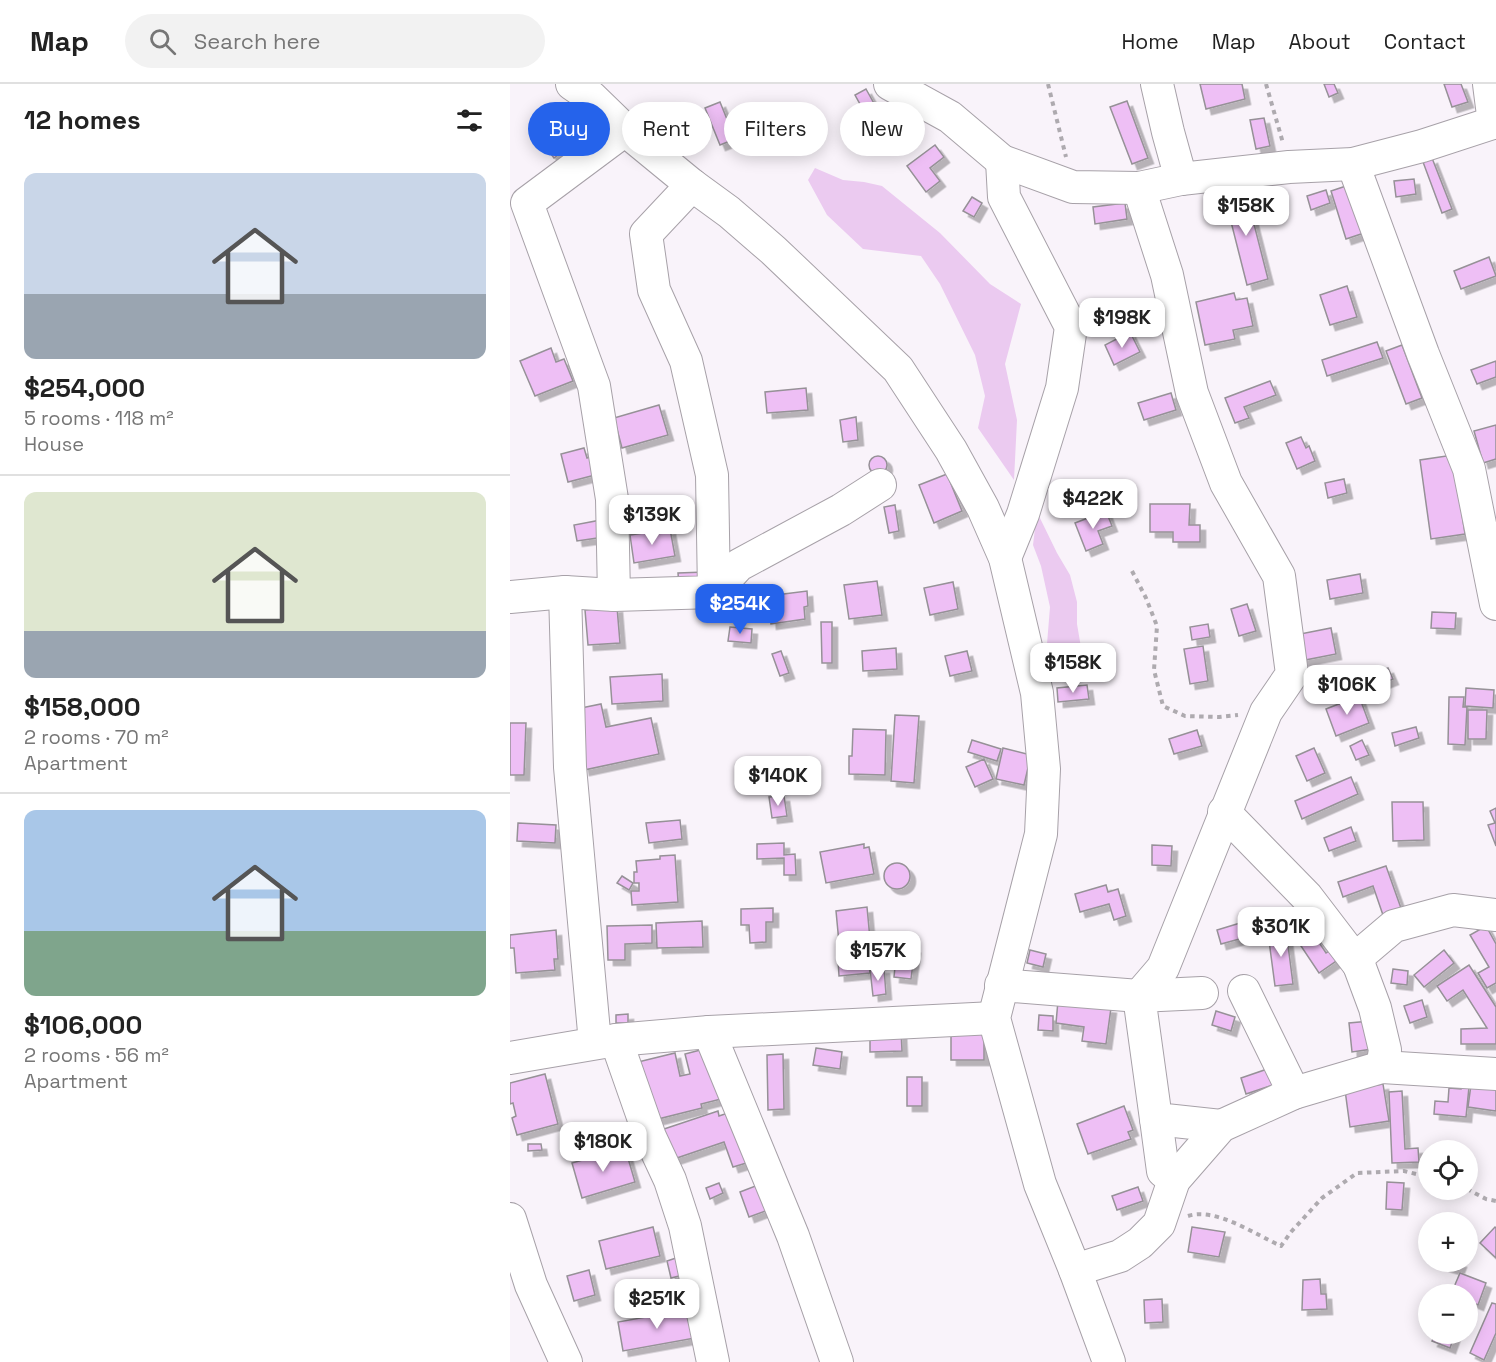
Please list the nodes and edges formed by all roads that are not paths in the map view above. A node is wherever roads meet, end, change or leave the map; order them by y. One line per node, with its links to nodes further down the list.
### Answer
1 (890, 84): 6 (street)
2 (940, 84): 6 (street)
3 (1157, 84): 13 (street)
4 (1489, 84): 7 (street)
5 (588, 88): 8 (street)
6 (950, 117): 11 (street)
7 (1495, 123): 12 (street)
8 (622, 127)
9 (622, 132): 20 (street)
10 (657, 156): 14 (street)
11 (1002, 161): 15 (street); 17 (street)
12 (1353, 164): 13 (street); 22 (street)
13 (1182, 179): 15 (street)
14 (692, 185): 17 (street); 19 (street)
15 (1139, 188): 23 (street)
16 (880, 485): 19 (street)
17 (1005, 558): 26 (street)
18 (565, 592): 20 (street); 21 (street); 32 (street)
19 (714, 592): 20 (street)
20 (614, 595)
21 (510, 597)
22 (1496, 604)
23 (1224, 812): 25 (street); 29 (street)
24 (1496, 915): 25 (street)
25 (1359, 965): 34 (street)
26 (1001, 985): 29 (street); 30 (street)
27 (1244, 991): 36 (street)
28 (1202, 993): 29 (street)
29 (1139, 996): 37 (street)
30 (994, 1018): 31 (street); 41 (street)
31 (709, 1032): 32 (street); 44 (street)
32 (605, 1042): 33 (street); 43 (street)
33 (510, 1058)
34 (1382, 1067): 35 (street); 36 (street)
35 (1496, 1074)
36 (1294, 1093): 38 (street)
37 (1156, 1119): 38 (street); 39 (street)
38 (1221, 1126): 39 (street)
39 (1174, 1180): 41 (street)
40 (510, 1219): 42 (street)
41 (1075, 1270): 45 (street)
42 (566, 1362)
43 (714, 1362)
44 (837, 1362)
45 (1108, 1362)

